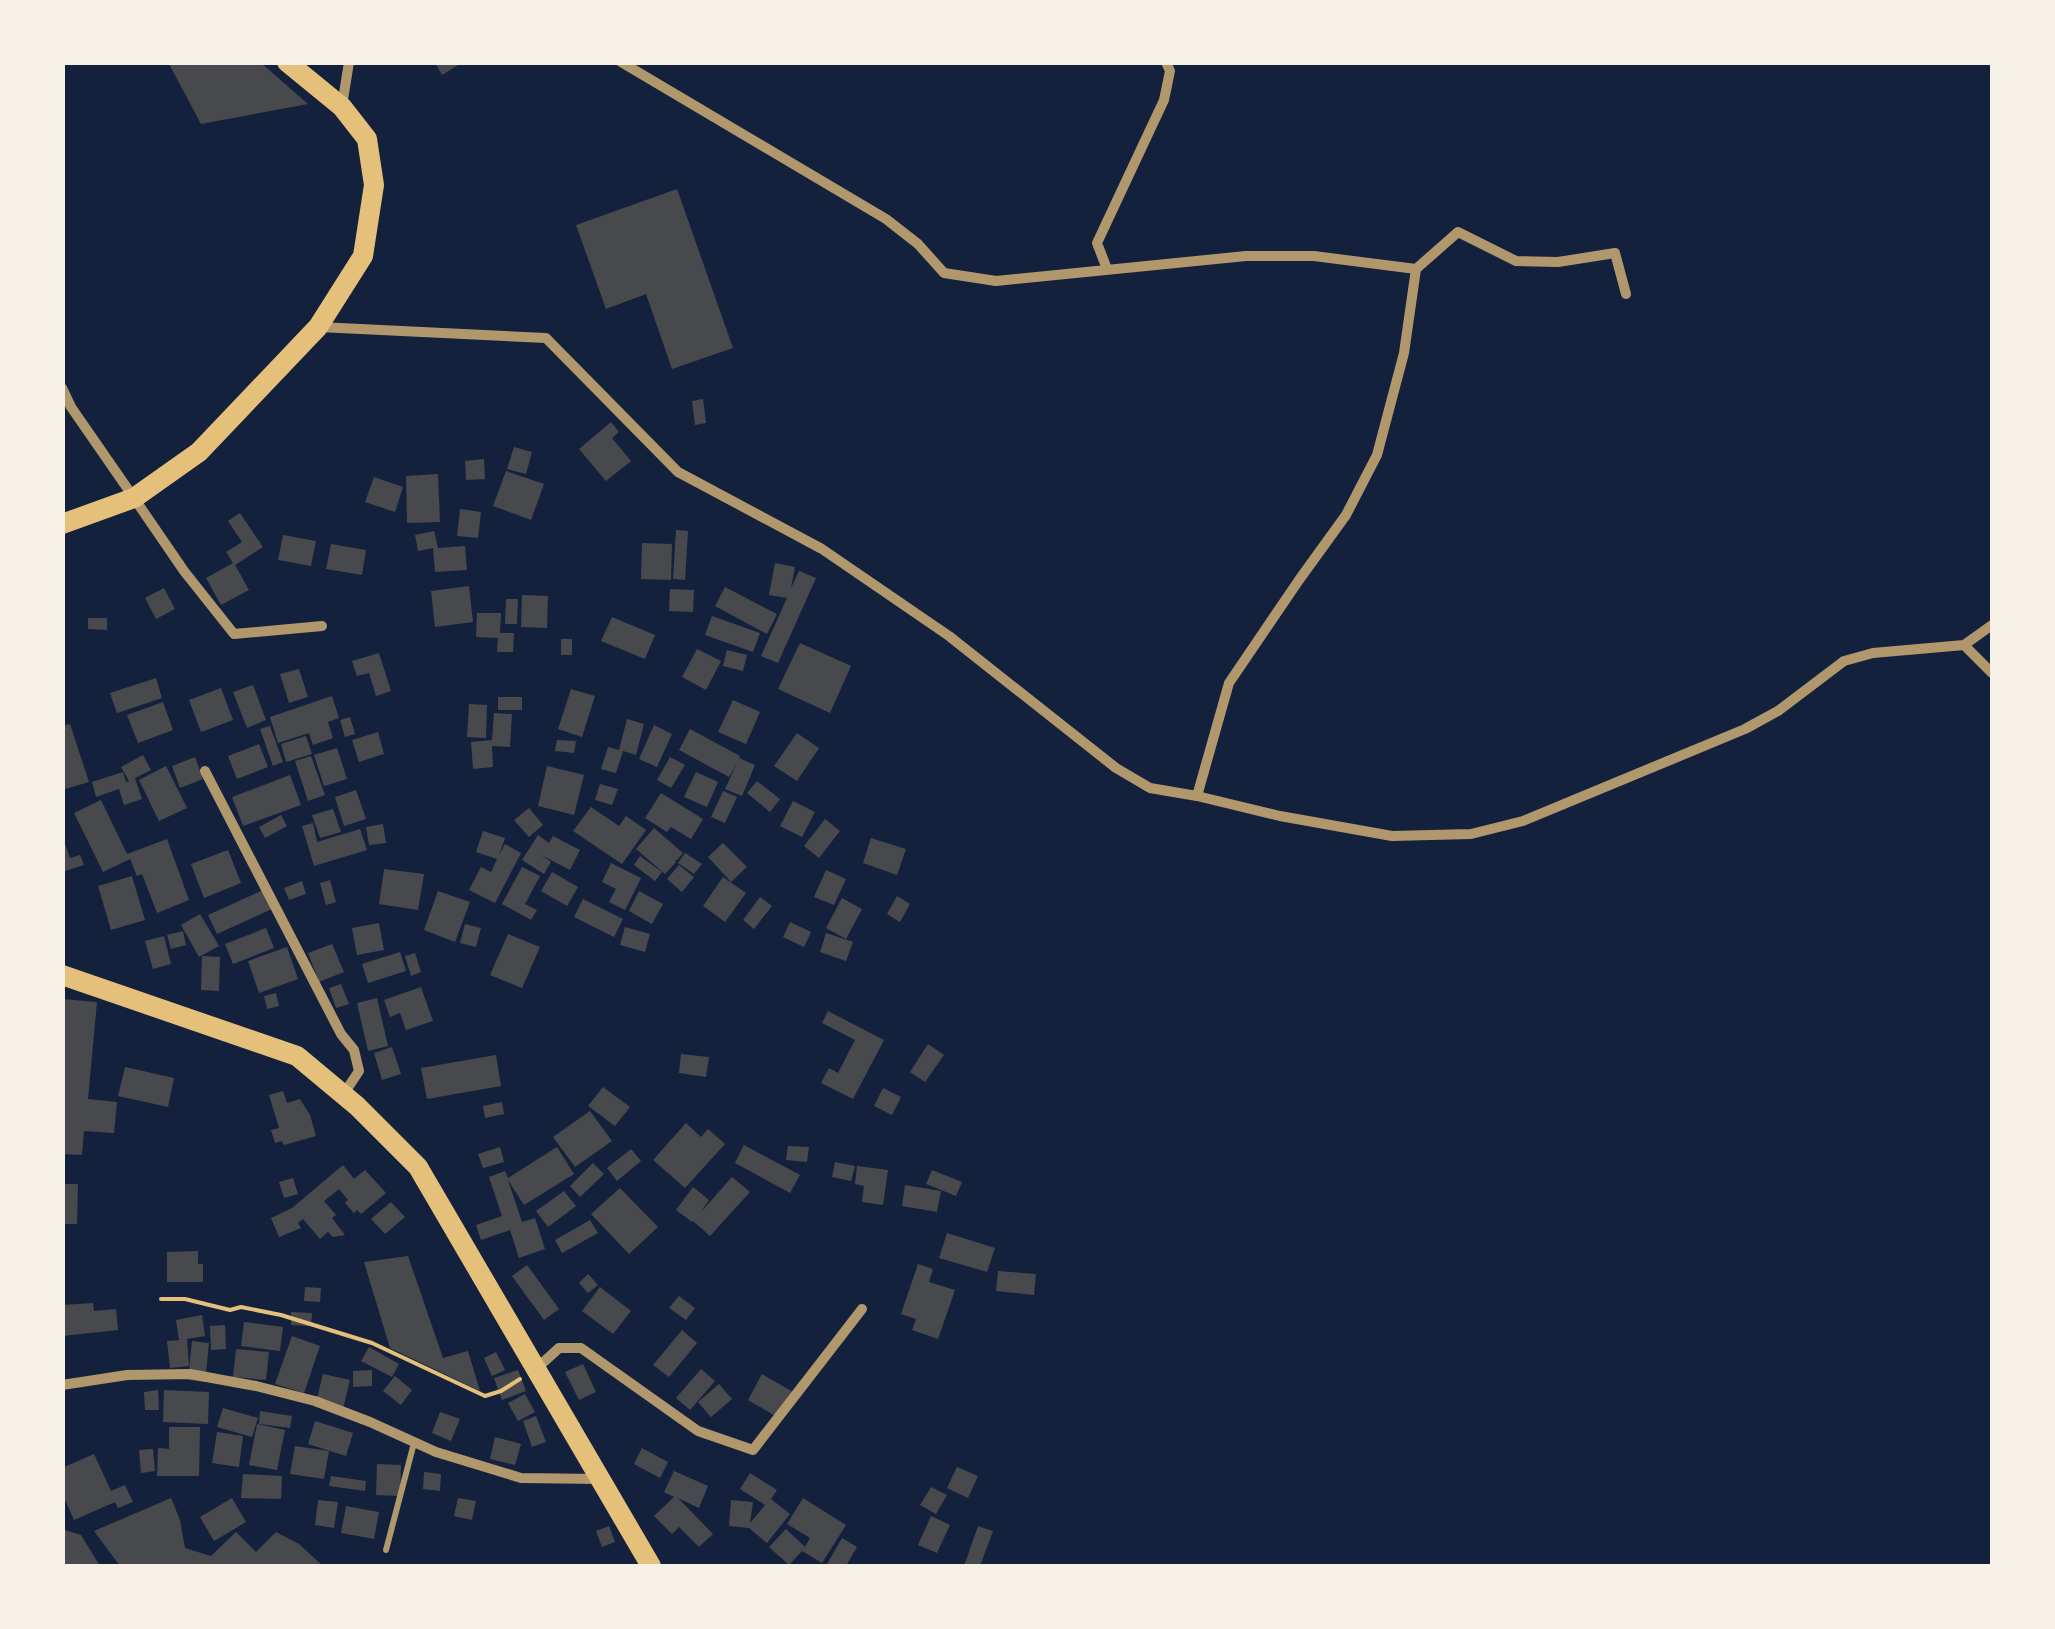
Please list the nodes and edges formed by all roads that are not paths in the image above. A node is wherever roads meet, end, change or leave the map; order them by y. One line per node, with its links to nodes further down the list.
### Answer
1 (286, 62): 6 (main road)
2 (349, 62): 6 (street)
3 (621, 62): 5 (street)
4 (1166, 62): 7 (street)
5 (639, 67): 7 (street)
6 (342, 107): 10 (main road)
7 (1107, 268): 8 (street)
8 (1416, 269): 9 (street); 19 (street)
9 (1626, 294)
10 (318, 327): 12 (main road); 19 (street)
11 (62, 388): 12 (street)
12 (134, 498): 13 (main road); 15 (street)
13 (62, 524)
14 (1992, 625): 16 (street)
15 (322, 626)
16 (1964, 645): 17 (street); 19 (street)
17 (1992, 673)
18 (205, 771): 21 (street)
19 (1197, 796)
20 (62, 975): 21 (main road)
21 (343, 1095): 23 (main road)
22 (862, 1309): 23 (street)
23 (536, 1369): 26 (main road)
24 (62, 1385): 25 (street)
25 (414, 1442): 26 (street); 27 (lane)
26 (600, 1479): 28 (main road)
27 (386, 1550)
28 (651, 1566)

